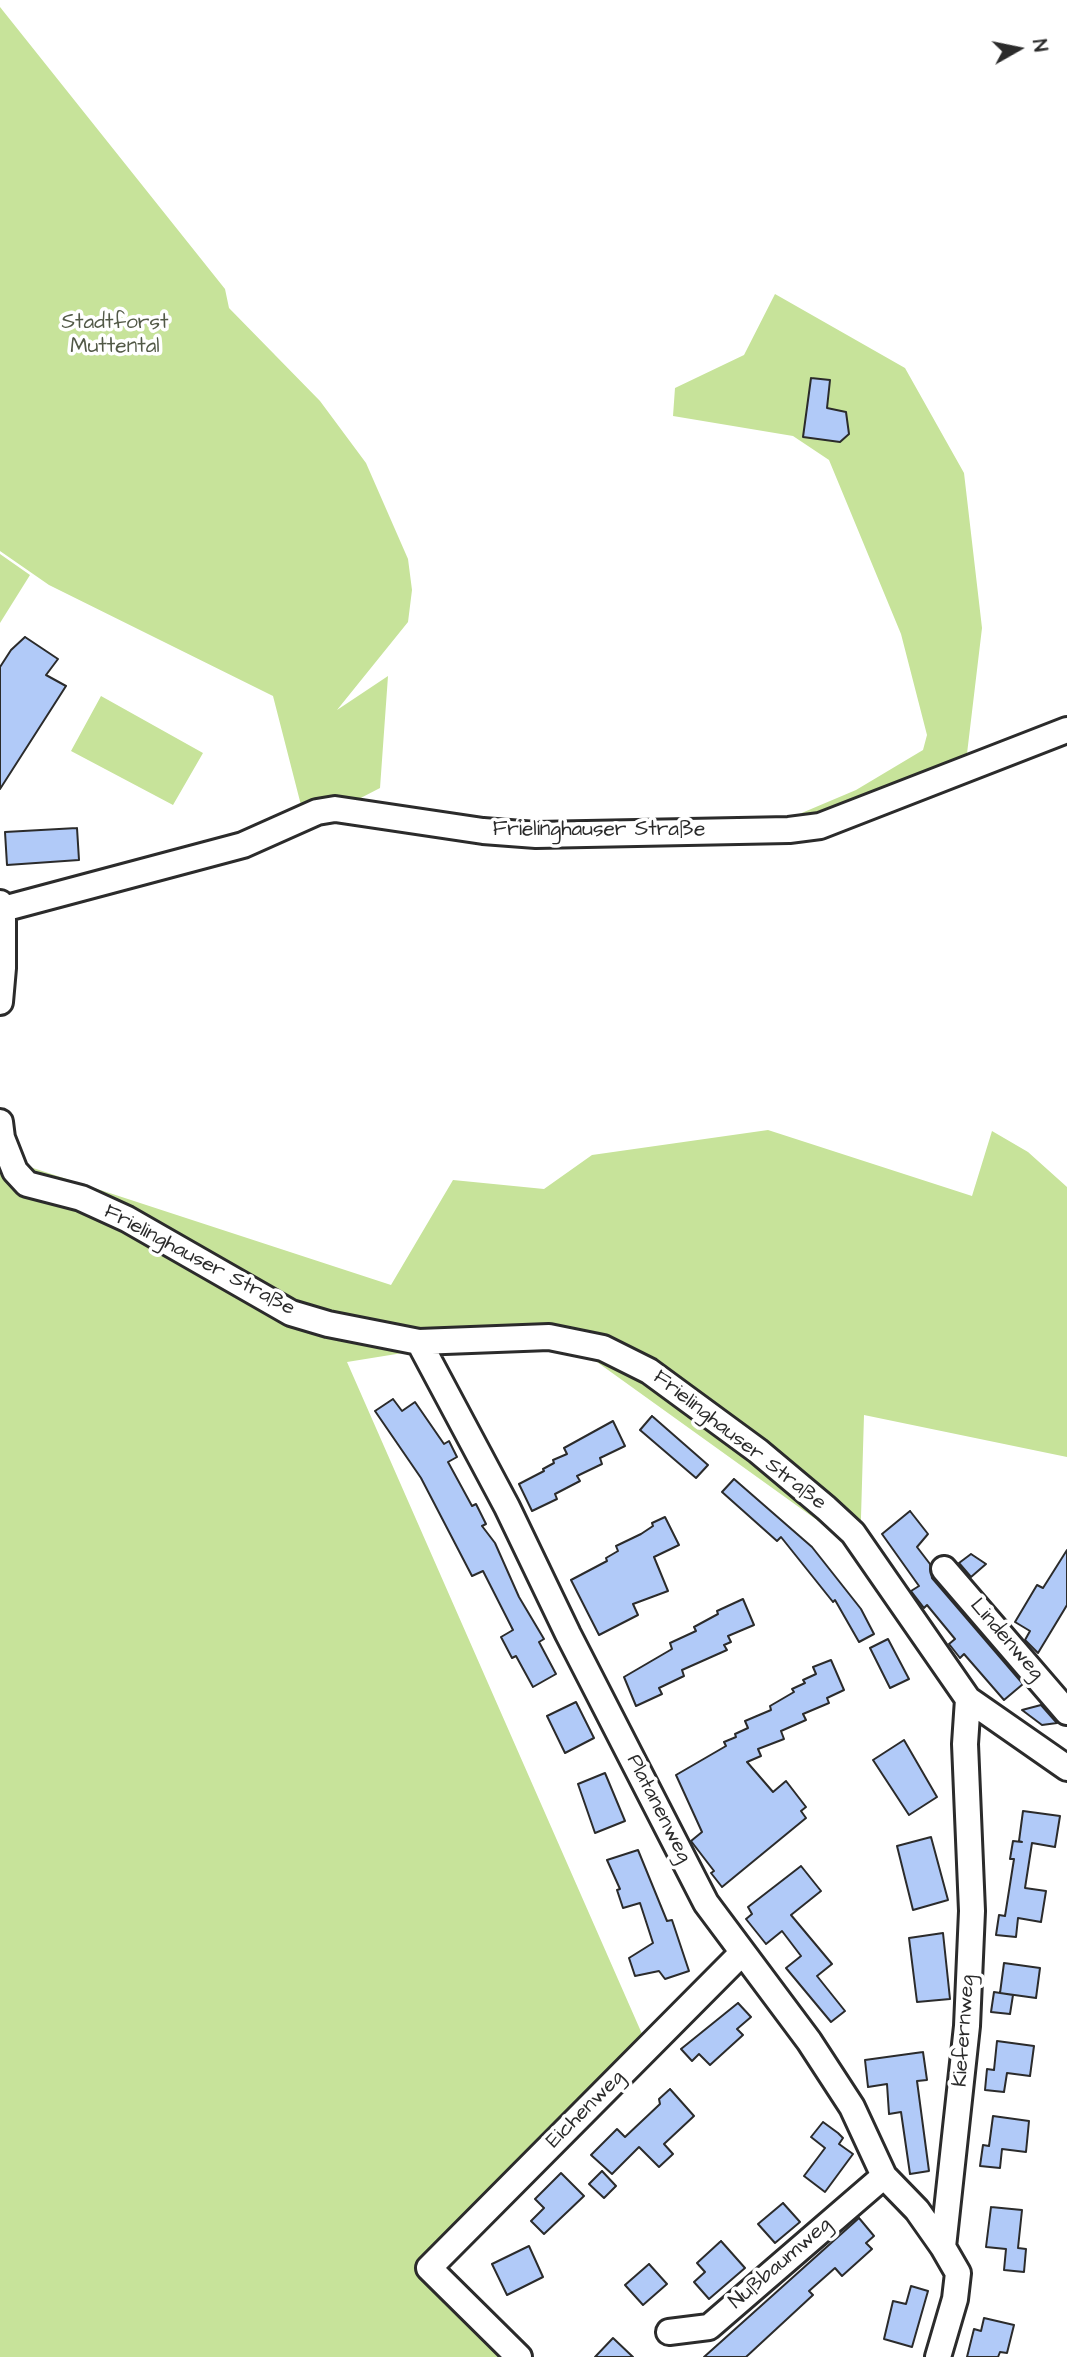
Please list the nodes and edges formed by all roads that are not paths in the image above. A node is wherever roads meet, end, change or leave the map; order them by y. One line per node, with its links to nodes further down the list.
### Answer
1 (1067, 730): 2 (street, Frielinghauser Straße)
2 (1, 906): 3 (street, Frielinghauser Straße)
3 (0, 1002)
4 (0, 1122): 5 (street, Frielinghauser Straße)
5 (419, 1342): 7 (street, Frielinghauser Straße); 10 (street, Platanenweg)
6 (944, 1569): 8 (street, Lindenweg)
7 (968, 1699): 9 (street, Frielinghauser Straße); 12 (street, Kiefernweg)
8 (1067, 1712)
9 (1067, 1768)
10 (743, 1953): 11 (street, Platanenweg); 14 (street, Eichenweg)
11 (884, 2176): 12 (street, Platanenweg); 13 (street, Nußbaumweg)
12 (943, 2247): 15 (street)
13 (669, 2332)
14 (519, 2357)
15 (939, 2357)

